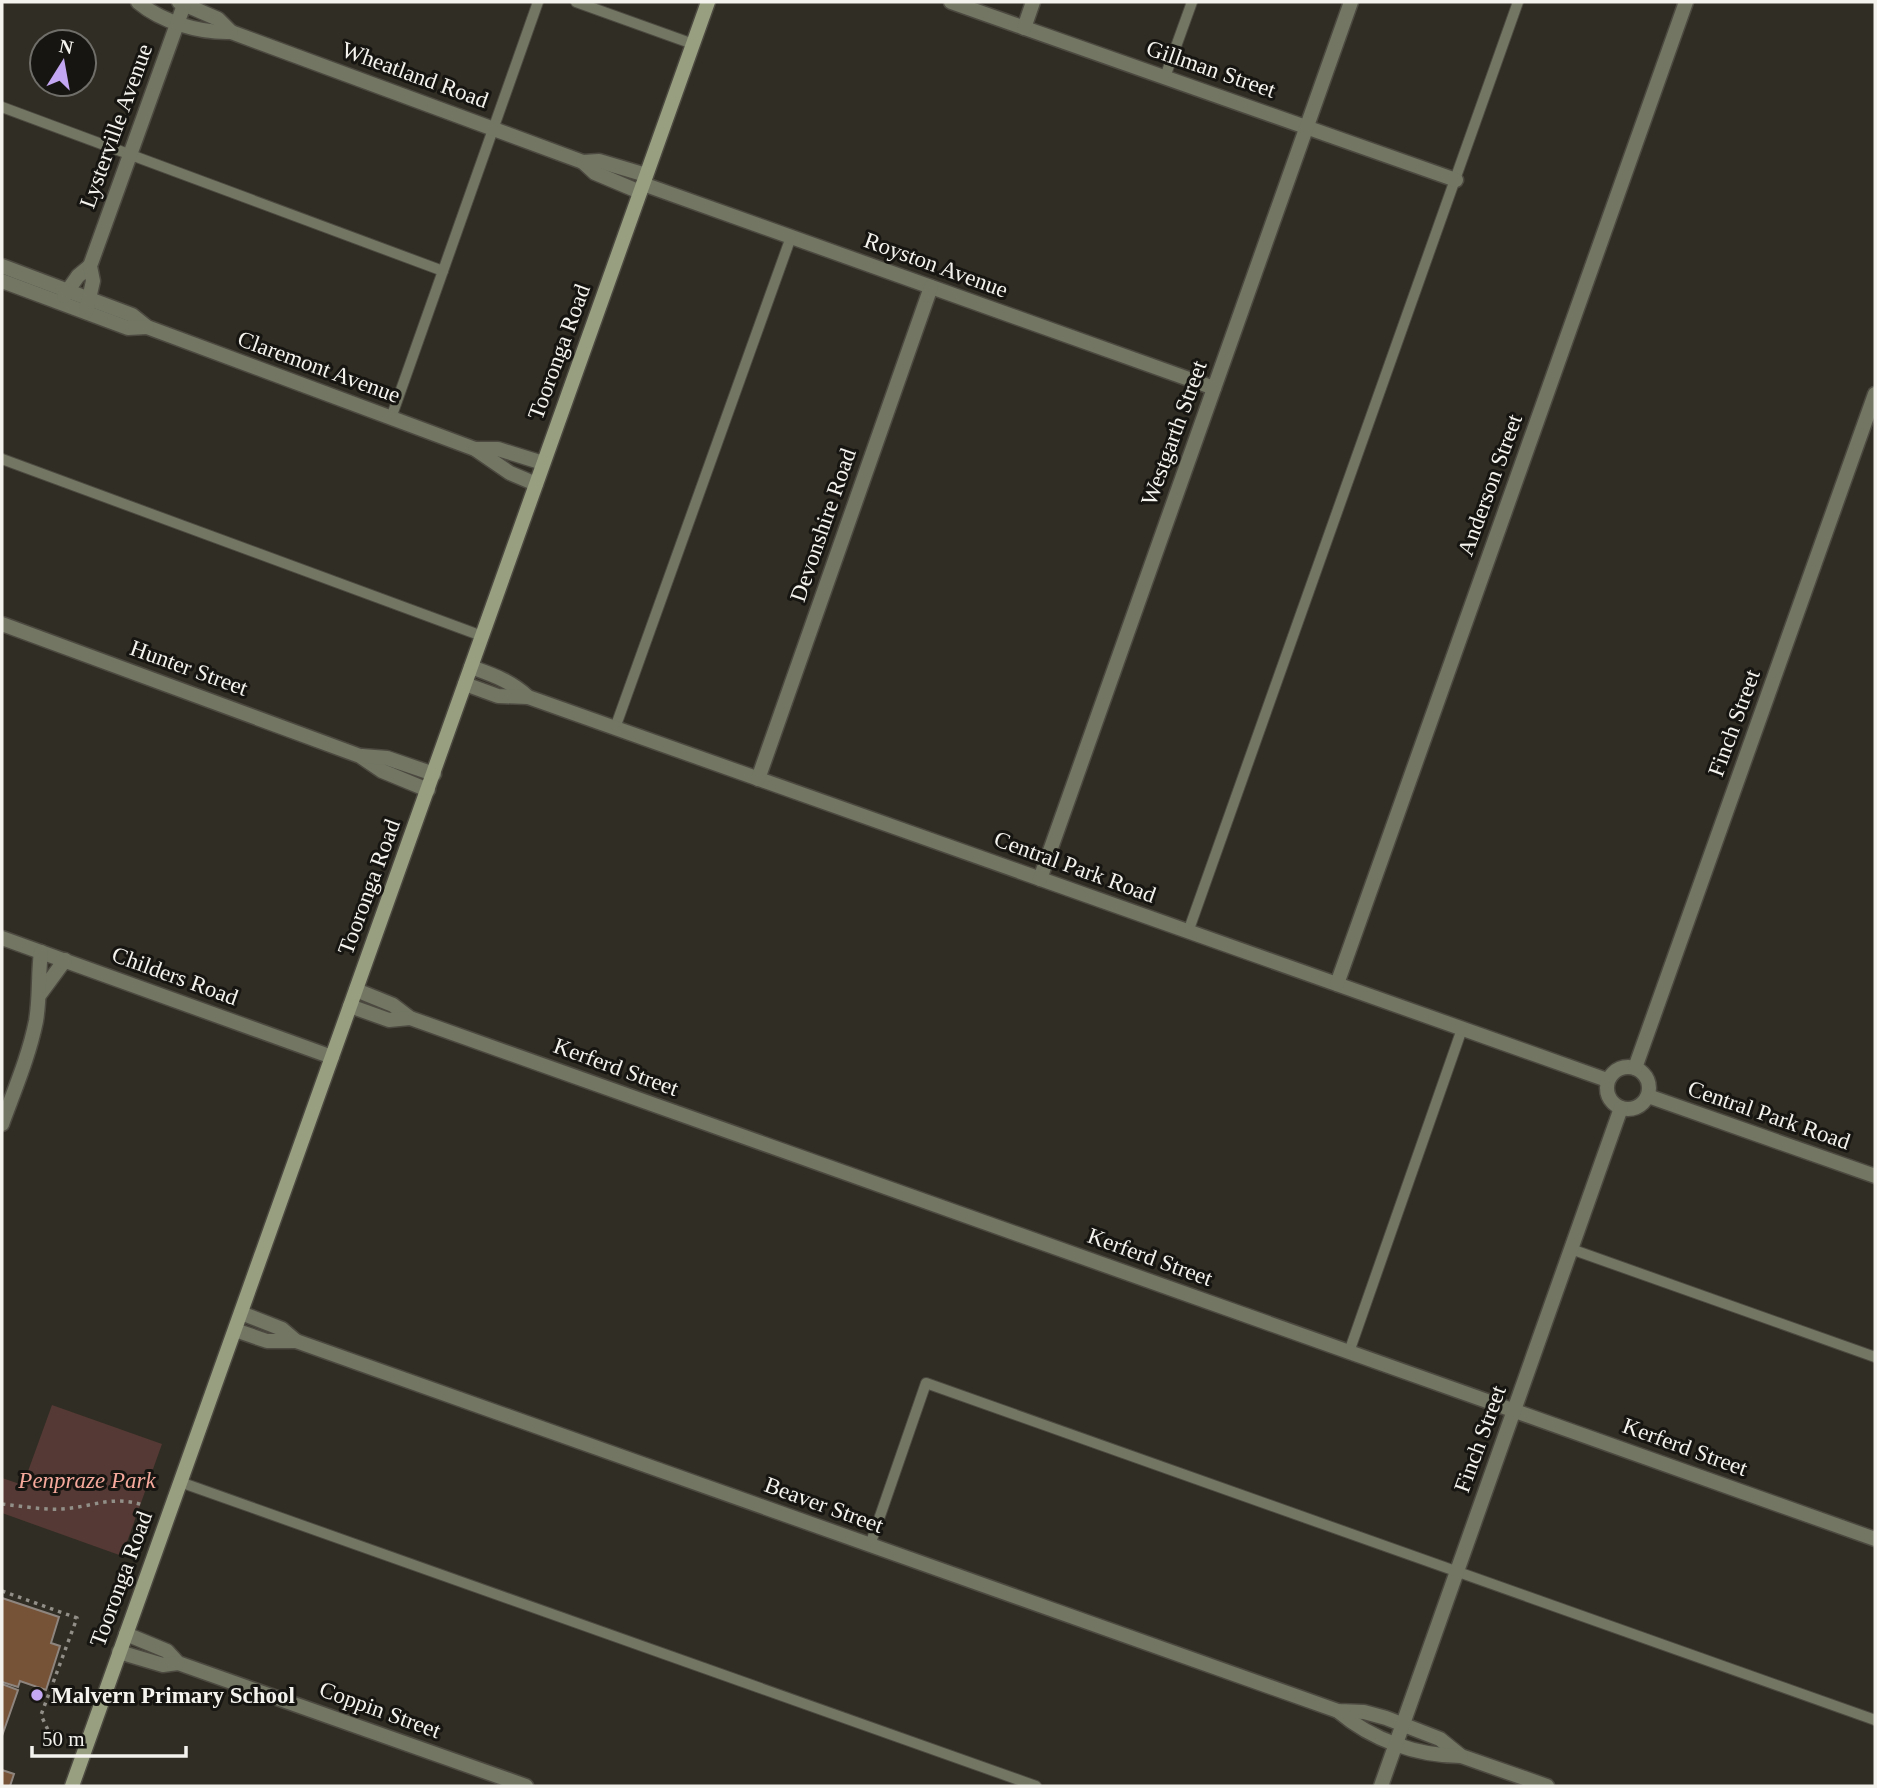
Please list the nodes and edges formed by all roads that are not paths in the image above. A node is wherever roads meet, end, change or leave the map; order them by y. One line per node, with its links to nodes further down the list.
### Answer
1 (138, 2): 12 (street, Wheatland Road)
2 (183, 2): 12 (street, Lysterville Avenue); 14 (street, Wheatland Road)
3 (538, 2): 19 (lane)
4 (576, 2): 15 (lane)
5 (708, 2): 15 (main road, Tooronga Road)
6 (951, 2): 13 (street, Gillman Street)
7 (1033, 2): 13 (street)
8 (1192, 2): 16 (lane)
9 (1351, 2): 18 (street, Westgarth Street)
10 (1518, 2): 21 (lane)
11 (1686, 2): 52 (street, Anderson Street)
12 (178, 23): 14 (street, Wheatland Road); 20 (street, Lysterville Avenue)
13 (1024, 28): 16 (street, Gillman Street)
14 (231, 32): 19 (street, Wheatland Road)
15 (693, 44): 22 (main road, Tooronga Road)
16 (1165, 77): 18 (street, Gillman Street)
17 (2, 107): 20 (lane)
18 (1307, 127): 21 (street, Gillman Street); 30 (street, Westgarth Street)
19 (493, 128): 22 (street, Wheatland Road); 25 (lane)
20 (131, 154): 24 (street, Lysterville Avenue); 25 (lane)
21 (1456, 180): 48 (lane)
22 (643, 184): 23 (street, Royston Avenue); 35 (main road, Tooronga Road)
23 (791, 237): 27 (street, Royston Avenue); 42 (lane)
24 (90, 266): 28 (street, Lysterville Avenue); 29 (street, Lysterville Avenue)
25 (443, 271): 32 (lane)
26 (4, 277): 28 (street, Claremont Avenue)
27 (931, 287): 30 (street, Royston Avenue); 45 (street, Devonshire Road)
28 (64, 297): 29 (street, Claremont Avenue)
29 (88, 306): 32 (street, Claremont Avenue)
30 (1214, 388): 47 (street, Westgarth Street)
31 (1875, 394): 59 (street, Finch Street)
32 (391, 418): 33 (street, Claremont Avenue)
33 (475, 449): 35 (street, Claremont Avenue); 36 (street, Claremont Avenue)
34 (2, 459): 38 (lane)
35 (544, 463): 36 (main road, Tooronga Road)
36 (536, 484): 38 (main road, Tooronga Road)
37 (2, 624): 43 (street, Hunter Street)
38 (482, 636): 39 (main road, Tooronga Road)
39 (471, 667): 40 (main road, Tooronga Road); 41 (street, Central Park Road)
40 (465, 684): 41 (street, Central Park Road); 44 (main road, Tooronga Road)
41 (528, 697): 42 (street, Central Park Road)
42 (615, 728): 45 (street, Central Park Road)
43 (360, 756): 44 (street, Hunter Street); 46 (street, Hunter Street)
44 (434, 774): 46 (main road, Tooronga Road)
45 (758, 779): 47 (street, Central Park Road)
46 (428, 790): 53 (main road, Tooronga Road)
47 (1040, 879): 48 (street, Central Park Road)
48 (1188, 932): 52 (street, Central Park Road)
49 (2, 938): 50 (street, Childers Road)
50 (41, 952): 51 (street, Childers Road); 54 (street)
51 (65, 960): 54 (street); 58 (street, Childers Road)
52 (1337, 984): 57 (street, Central Park Road)
53 (356, 990): 55 (main road, Tooronga Road); 56 (street, Kerferd Street)
54 (40, 994): 63 (street)
55 (350, 1006): 56 (street, Kerferd Street); 58 (main road, Tooronga Road)
56 (410, 1018): 69 (street, Kerferd Street)
57 (1462, 1029): 60 (street, Central Park Road); 69 (lane)
58 (332, 1057): 66 (main road, Tooronga Road)
59 (1636, 1068): 60 (street); 61 (street)
60 (1608, 1080): 62 (street)
61 (1648, 1096): 62 (street); 64 (street, Central Park Road)
62 (1621, 1108): 65 (street, Finch Street)
63 (2, 1124)
64 (1875, 1176)
65 (1571, 1249): 70 (lane); 71 (street, Finch Street)
66 (241, 1313): 67 (main road, Tooronga Road); 68 (street, Beaver Street)
67 (235, 1330): 68 (street, Beaver Street); 72 (main road, Tooronga Road)
68 (296, 1342): 74 (street, Beaver Street)
69 (1349, 1352): 71 (street, Kerferd Street)
70 (1875, 1357)
71 (1514, 1411): 73 (street, Kerferd Street); 75 (street, Finch Street)
72 (180, 1482): 76 (main road, Tooronga Road); 86 (lane)
73 (1875, 1539)
74 (870, 1545): 75 (lane); 79 (street, Beaver Street)
75 (1457, 1572): 80 (lane); 81 (street, Finch Street)
76 (125, 1634): 77 (main road, Tooronga Road); 78 (street, Coppin Street)
77 (119, 1652): 78 (street, Coppin Street); 84 (main road, Tooronga Road)
78 (178, 1663): 85 (street, Coppin Street)
79 (1338, 1712): 81 (street, Beaver Street); 82 (street, Beaver Street)
80 (1875, 1720)
81 (1403, 1724): 82 (street, Finch Street); 83 (street, Beaver Street)
82 (1396, 1743): 83 (street, Beaver Street); 87 (street, Finch Street)
83 (1461, 1756): 88 (street, Beaver Street)
84 (72, 1786)
85 (526, 1786)
86 (1036, 1786)
87 (1381, 1786)
88 (1548, 1786)

